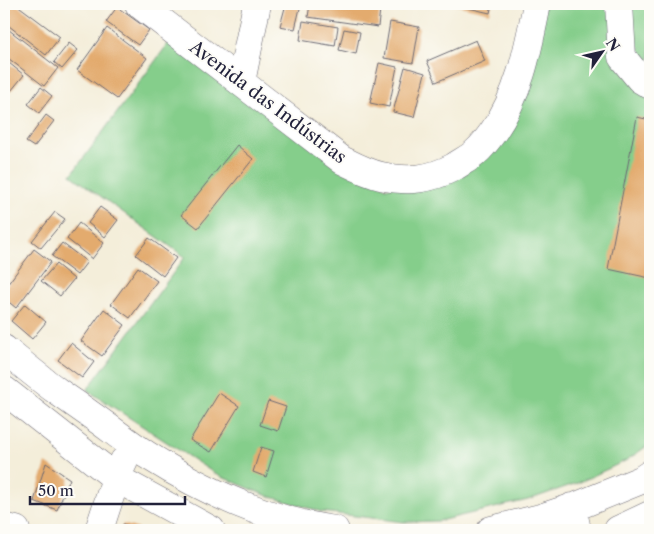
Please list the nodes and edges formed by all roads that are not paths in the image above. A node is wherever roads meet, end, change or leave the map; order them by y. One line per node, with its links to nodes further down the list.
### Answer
1 (139, 4): 5 (street, Avenida das Indústrias)
2 (257, 4): 5 (street)
3 (537, 4): 5 (street, Avenida das Indústrias)
4 (619, 4): 6 (street)
5 (241, 82)
6 (650, 85)
7 (4, 349): 9 (street)
8 (4, 390): 11 (street)
9 (131, 444): 11 (street); 18 (street)
10 (650, 474): 13 (street)
11 (116, 478): 16 (street); 17 (street)
12 (650, 515): 20 (street)
13 (575, 519): 19 (street)
14 (4, 527): 15 (street)
15 (16, 530)
16 (99, 530)
17 (211, 530)
18 (335, 530)
19 (492, 530)
20 (618, 530)

